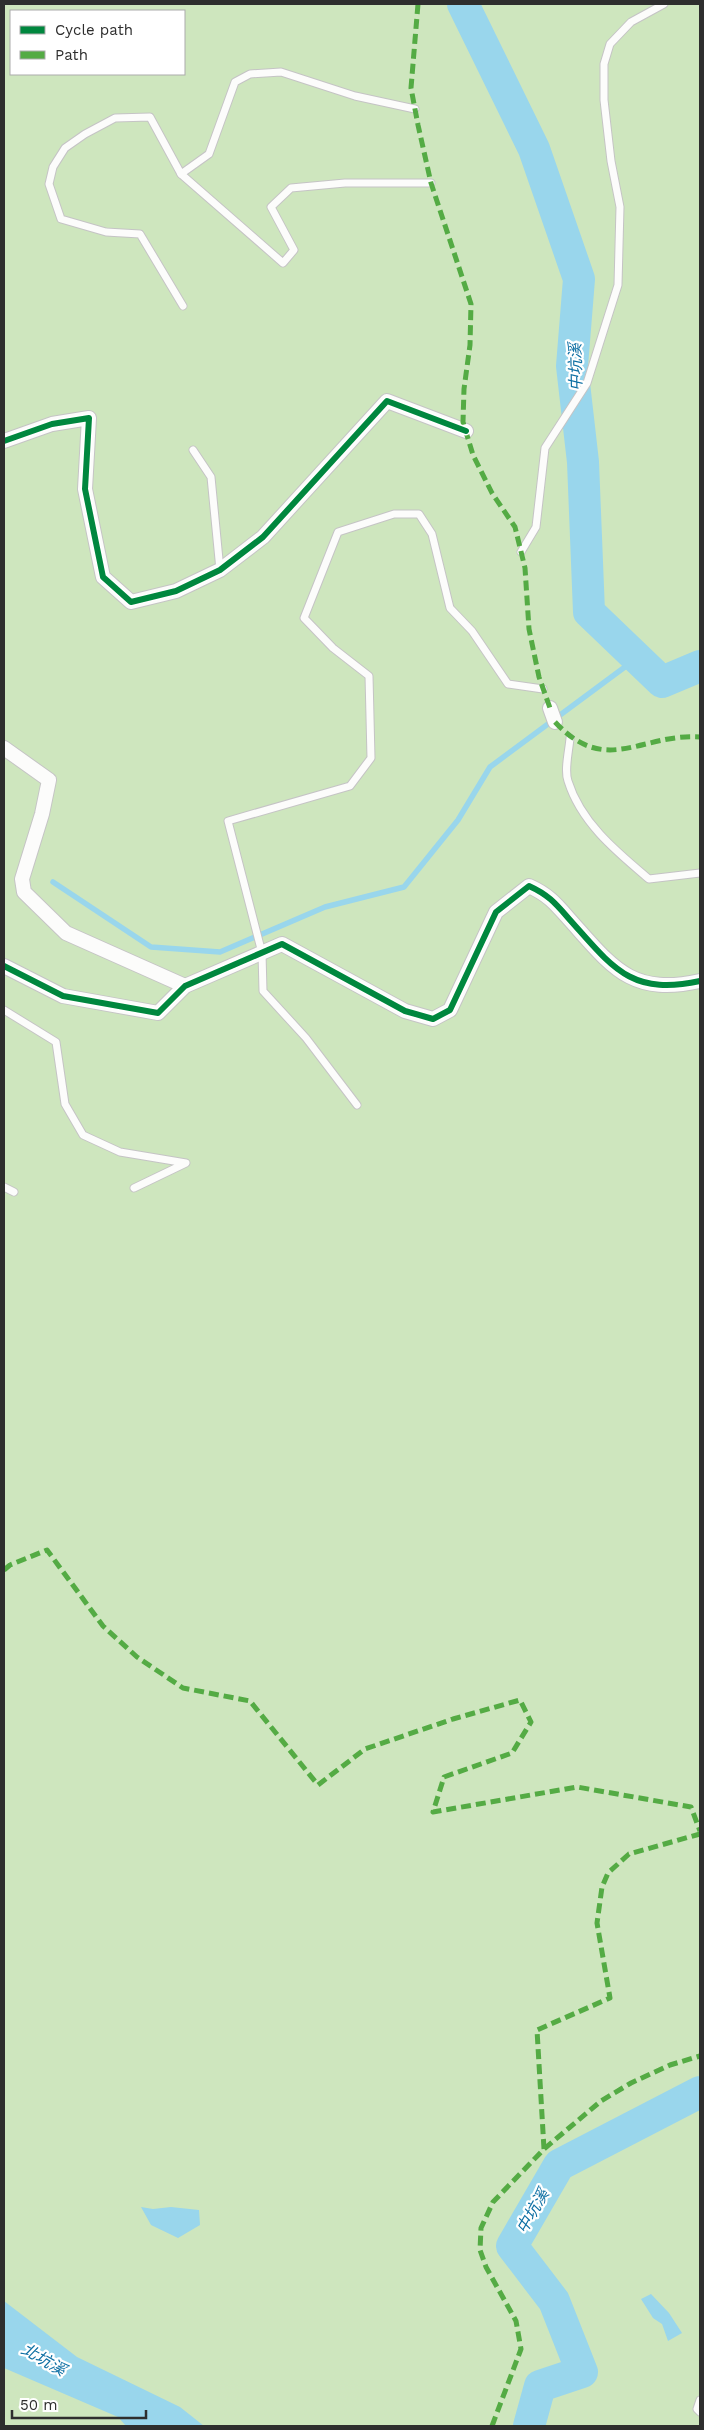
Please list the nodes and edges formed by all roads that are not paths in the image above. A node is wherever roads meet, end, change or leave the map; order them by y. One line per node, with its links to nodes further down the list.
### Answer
1 (664, 4): 9 (lane)
2 (415, 109): 3 (lane)
3 (181, 174): 4 (lane); 5 (lane)
4 (431, 183)
5 (183, 306)
6 (466, 431): 10 (street)
7 (4, 441): 10 (street)
8 (193, 450): 10 (lane)
9 (521, 552)
10 (220, 570)
11 (543, 689): 17 (lane)
12 (550, 708): 13 (street)
13 (554, 722)
14 (570, 738): 16 (lane)
15 (4, 748): 20 (street)
16 (700, 873)
17 (261, 950): 19 (street); 20 (street); 22 (lane)
18 (4, 966): 20 (street)
19 (700, 981)
20 (185, 986)
21 (4, 1010): 24 (lane)
22 (357, 1106)
23 (4, 1187): 25 (lane)
24 (134, 1188)
25 (14, 1192)
26 (700, 2400): 27 (lane)
27 (700, 2412)

